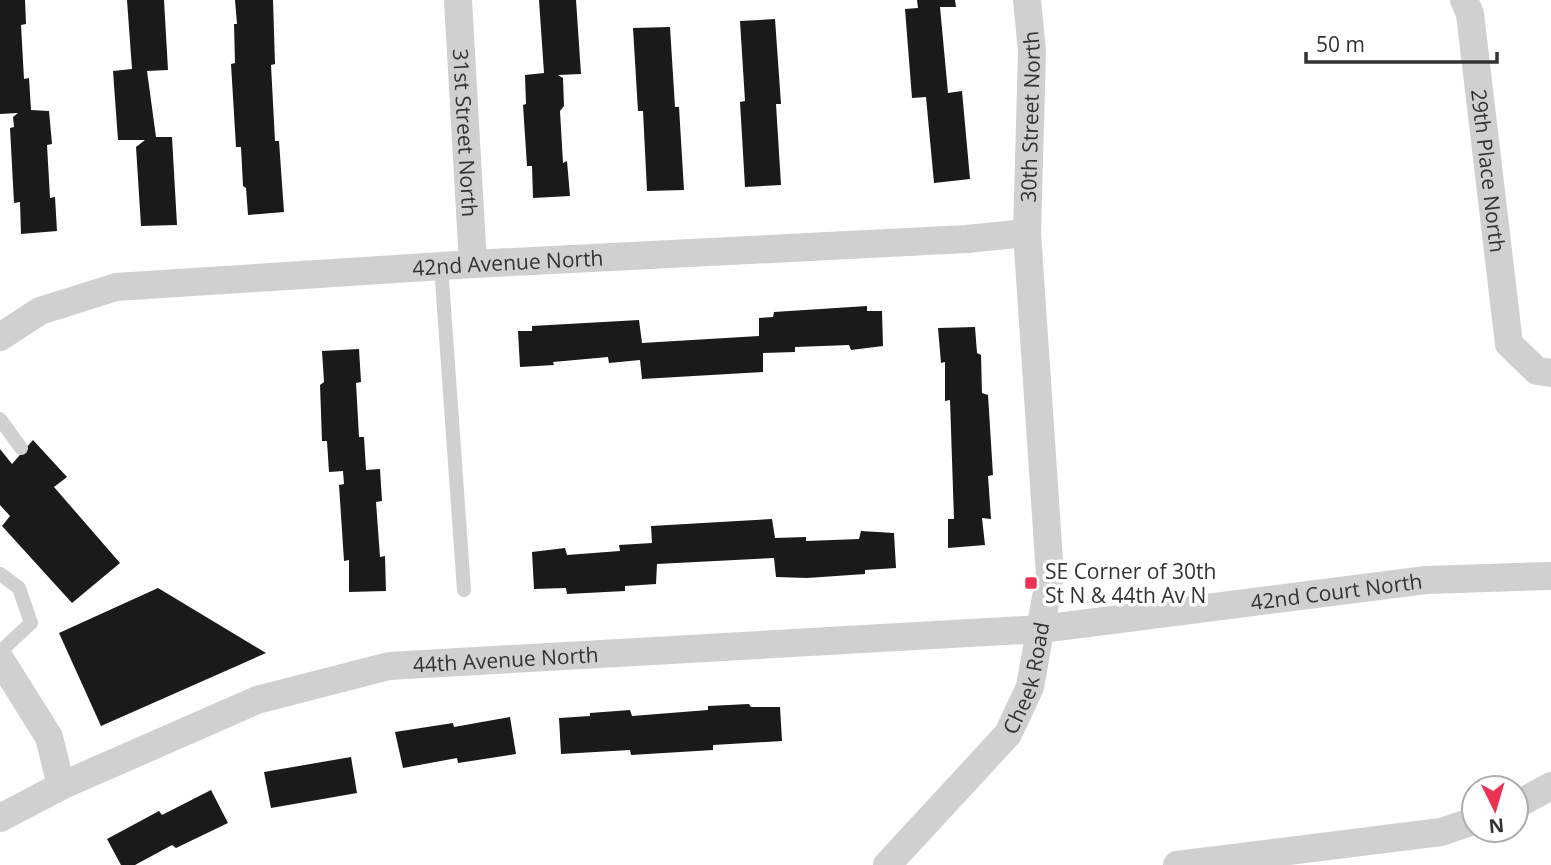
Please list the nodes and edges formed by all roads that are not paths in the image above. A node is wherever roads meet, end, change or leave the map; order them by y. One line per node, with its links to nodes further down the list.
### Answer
1 (458, 0): 5 (street, 31st Street North)
2 (1027, 0): 4 (street, 30th Street North)
3 (1464, 0): 8 (street, 29th Place North)
4 (1027, 233): 5 (street, 42nd Avenue North); 14 (street, Cheek Road)
5 (473, 264): 6 (street, 42nd Avenue North)
6 (441, 266): 7 (street, 42nd Avenue North); 13 (lane)
7 (0, 337)
8 (1551, 373)
9 (0, 419): 10 (lane)
10 (21, 448)
11 (0, 574): 15 (lane)
12 (1551, 576): 14 (street, 42nd Court North)
13 (464, 590)
14 (1041, 629): 17 (street, 44th Avenue North); 22 (street, Cheek Road)
15 (0, 652)
16 (0, 659): 17 (street)
17 (61, 786): 20 (street, 44th Avenue North)
18 (1551, 786): 19 (street)
19 (1530, 797)
20 (0, 818)
21 (1460, 826): 23 (street)
22 (887, 865)
23 (1177, 865)

